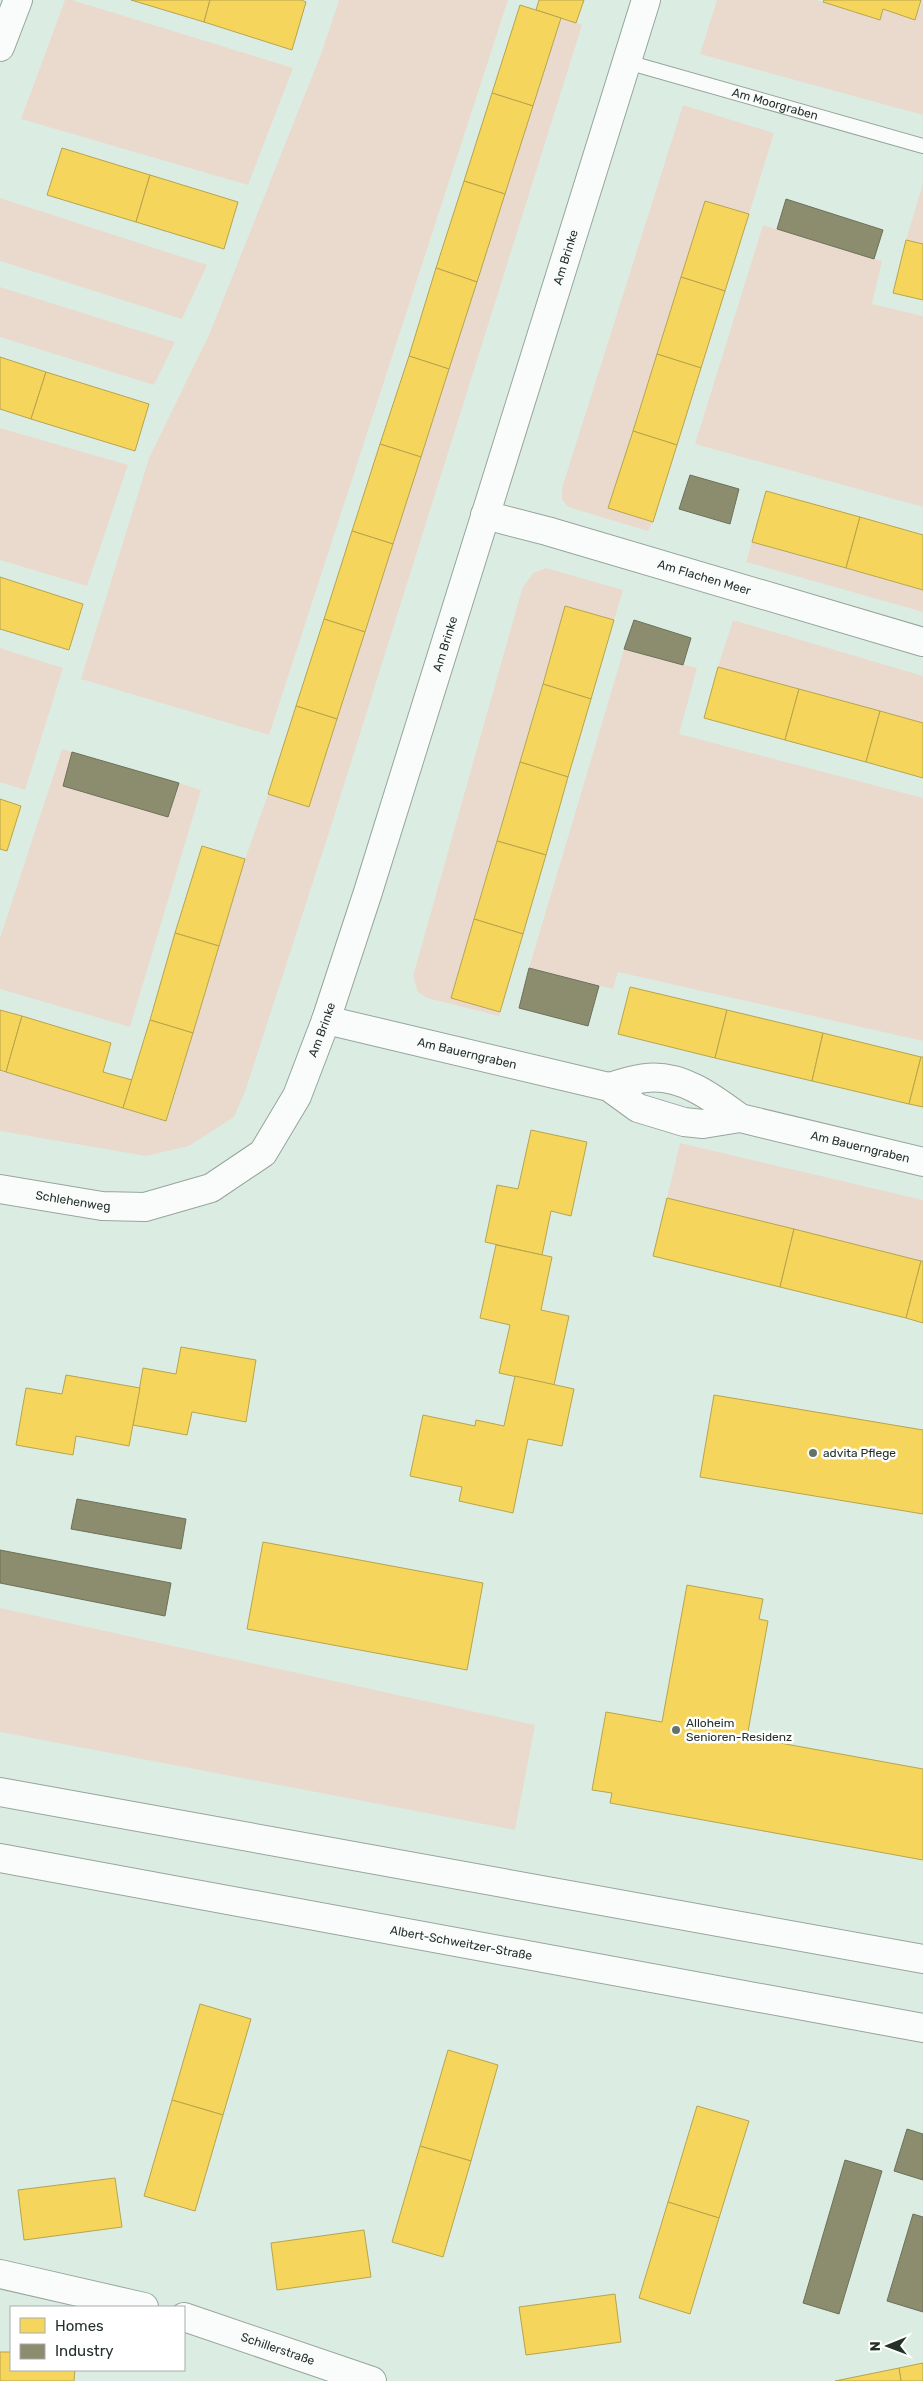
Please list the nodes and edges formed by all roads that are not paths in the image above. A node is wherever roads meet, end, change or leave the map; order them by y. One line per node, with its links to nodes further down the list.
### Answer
1 (18, 0): 3 (street)
2 (646, 0): 4 (street, Am Brinke)
3 (0, 47)
4 (627, 62): 5 (lane, Am Moorgraben); 6 (street, Am Brinke)
5 (923, 146)
6 (485, 515): 7 (street, Am Flachen Meer); 8 (street, Am Brinke)
7 (923, 642)
8 (326, 1020): 9 (street, Am Bauerngraben); 13 (street, Am Brinke)
9 (609, 1087): 10 (street, Am Bauerngraben); 10 (street, Am Bauerngraben)
10 (740, 1118): 11 (street, Am Bauerngraben)
11 (923, 1162)
12 (0, 1189): 13 (street, Schlehenweg)
13 (145, 1207)
14 (0, 1792): 16 (street)
15 (0, 1858): 17 (street, Albert-Schweitzer-Straße)
16 (923, 1959)
17 (923, 2028)
18 (0, 2274): 19 (street)
19 (140, 2306)
20 (185, 2317): 21 (street, Schillerstraße)
21 (372, 2381)

